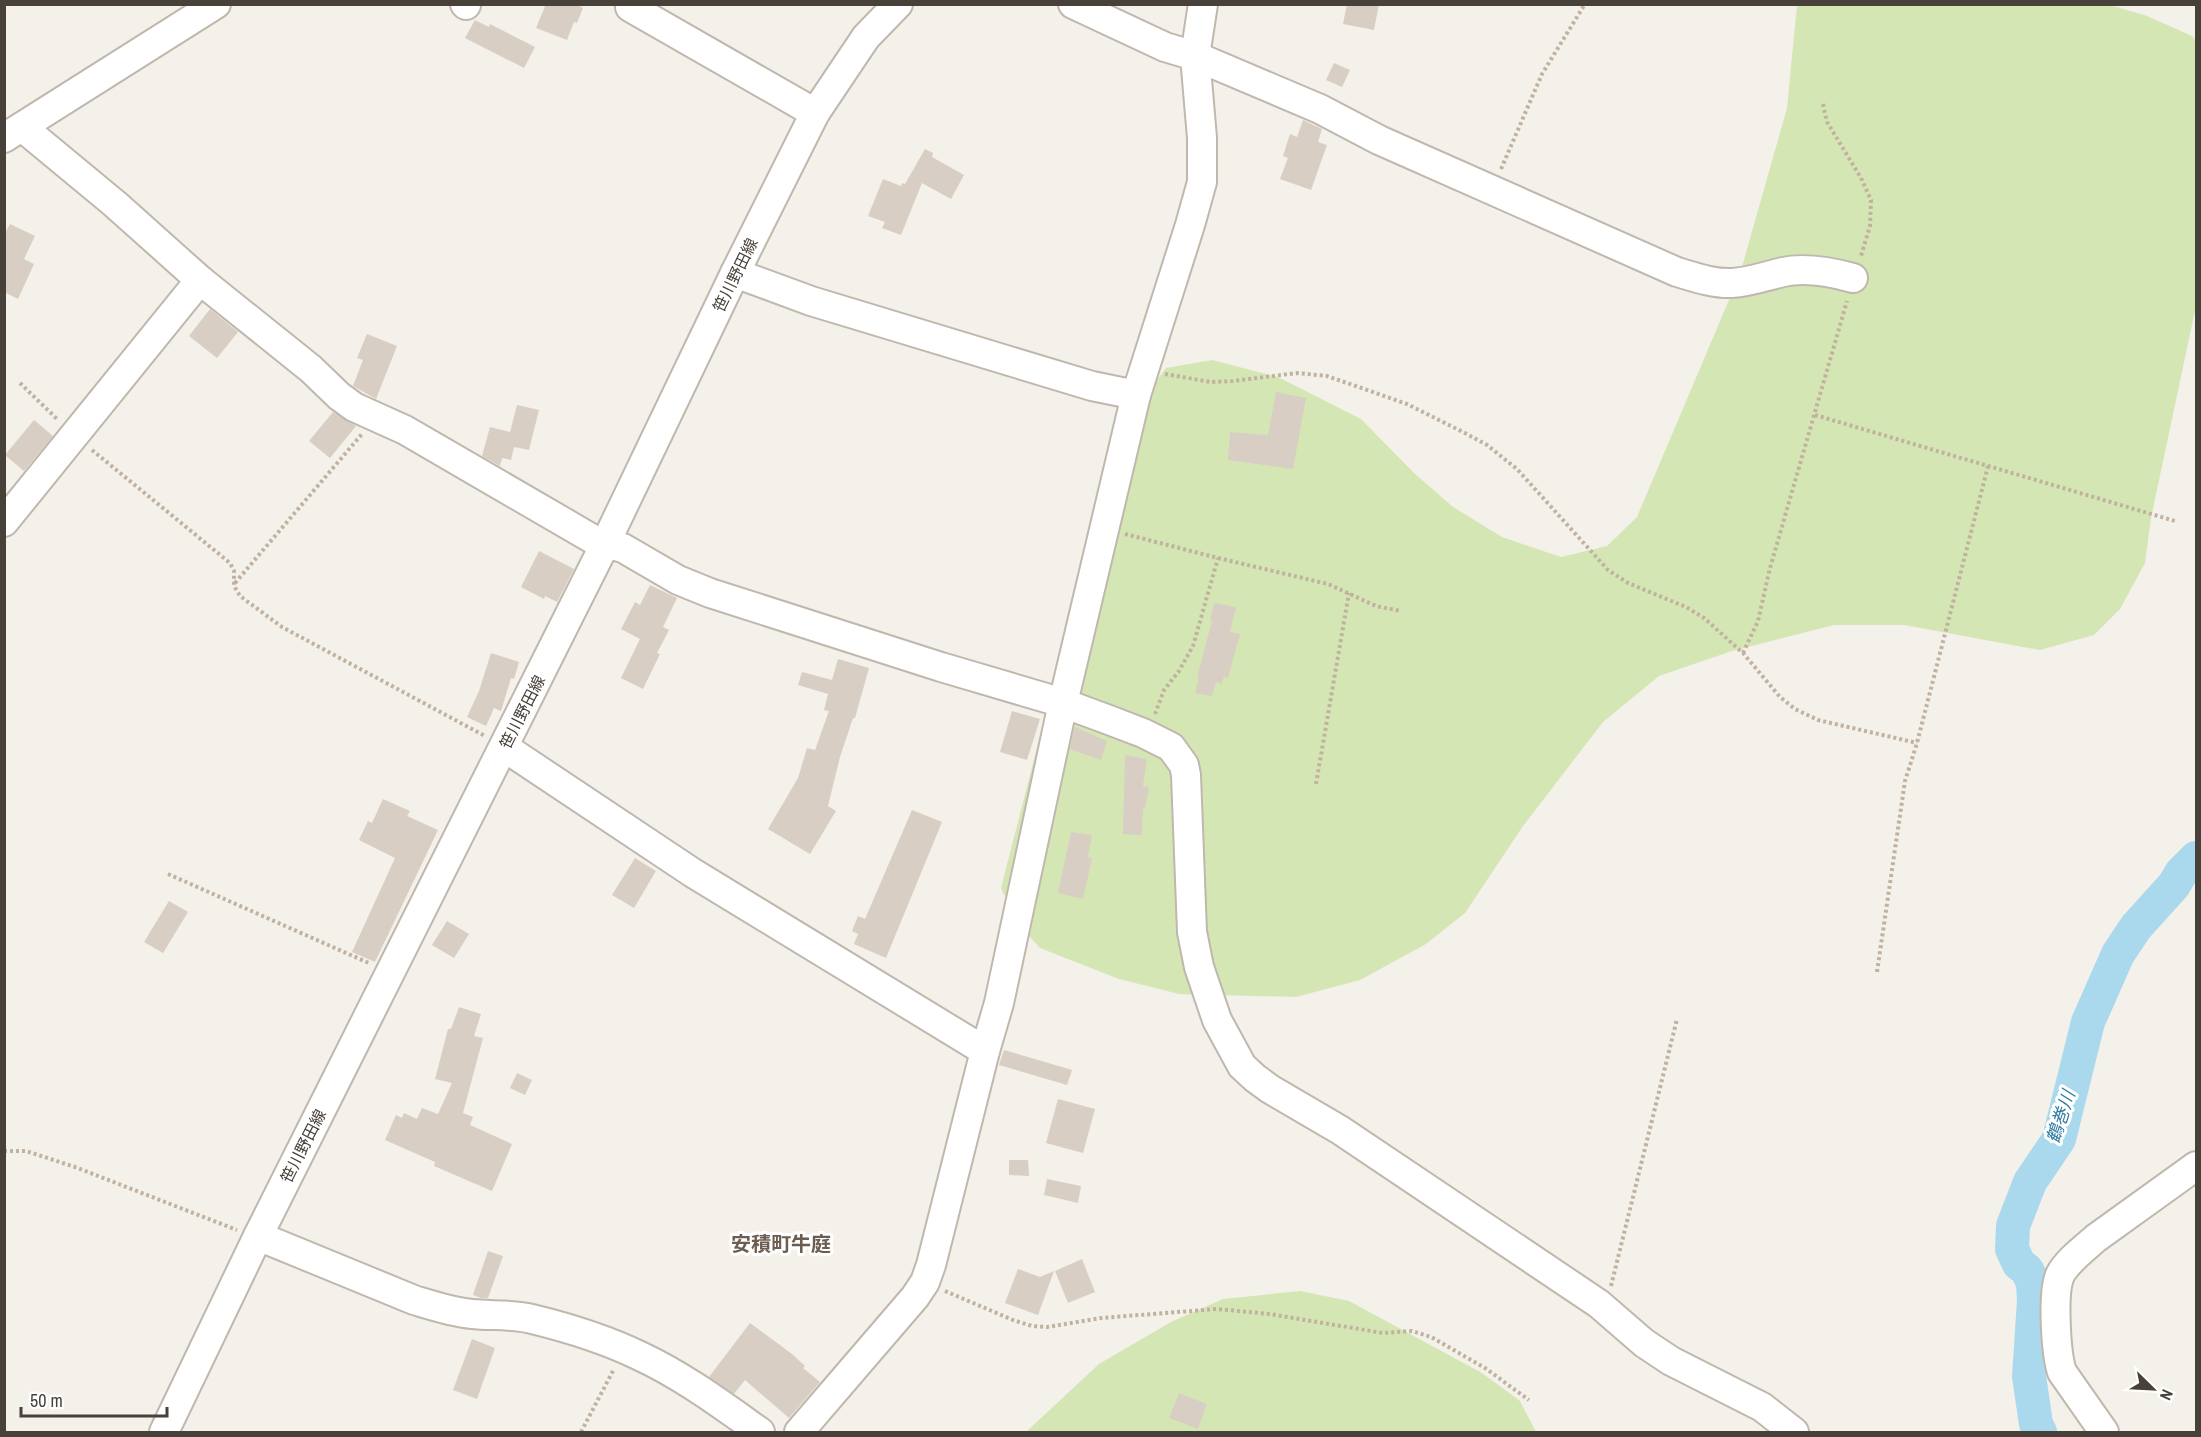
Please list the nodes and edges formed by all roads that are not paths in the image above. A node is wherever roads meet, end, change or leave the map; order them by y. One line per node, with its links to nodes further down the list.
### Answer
1 (216, 4): 8 (street)
2 (898, 4): 7 (street, 笹川野田線)
3 (1073, 4): 6 (street)
4 (1203, 4): 6 (street)
5 (630, 7): 7 (street)
6 (1195, 56): 10 (street); 12 (street)
7 (815, 112): 9 (street, 笹川野田線)
8 (13, 133): 11 (street)
9 (735, 273): 12 (street); 14 (street, 笹川野田線)
10 (1853, 279)
11 (200, 280): 13 (street); 14 (street)
12 (1140, 382): 15 (street)
13 (4, 522)
14 (606, 542): 15 (street); 16 (street, 笹川野田線)
15 (1063, 702): 17 (street); 23 (street)
16 (504, 747): 17 (street); 19 (street, 笹川野田線)
17 (985, 1051): 22 (street)
18 (2196, 1166): 24 (street)
19 (258, 1236): 20 (street, 笹川野田線); 21 (street)
20 (164, 1432)
21 (760, 1432)
22 (799, 1432)
23 (1794, 1432)
24 (2104, 1432)

